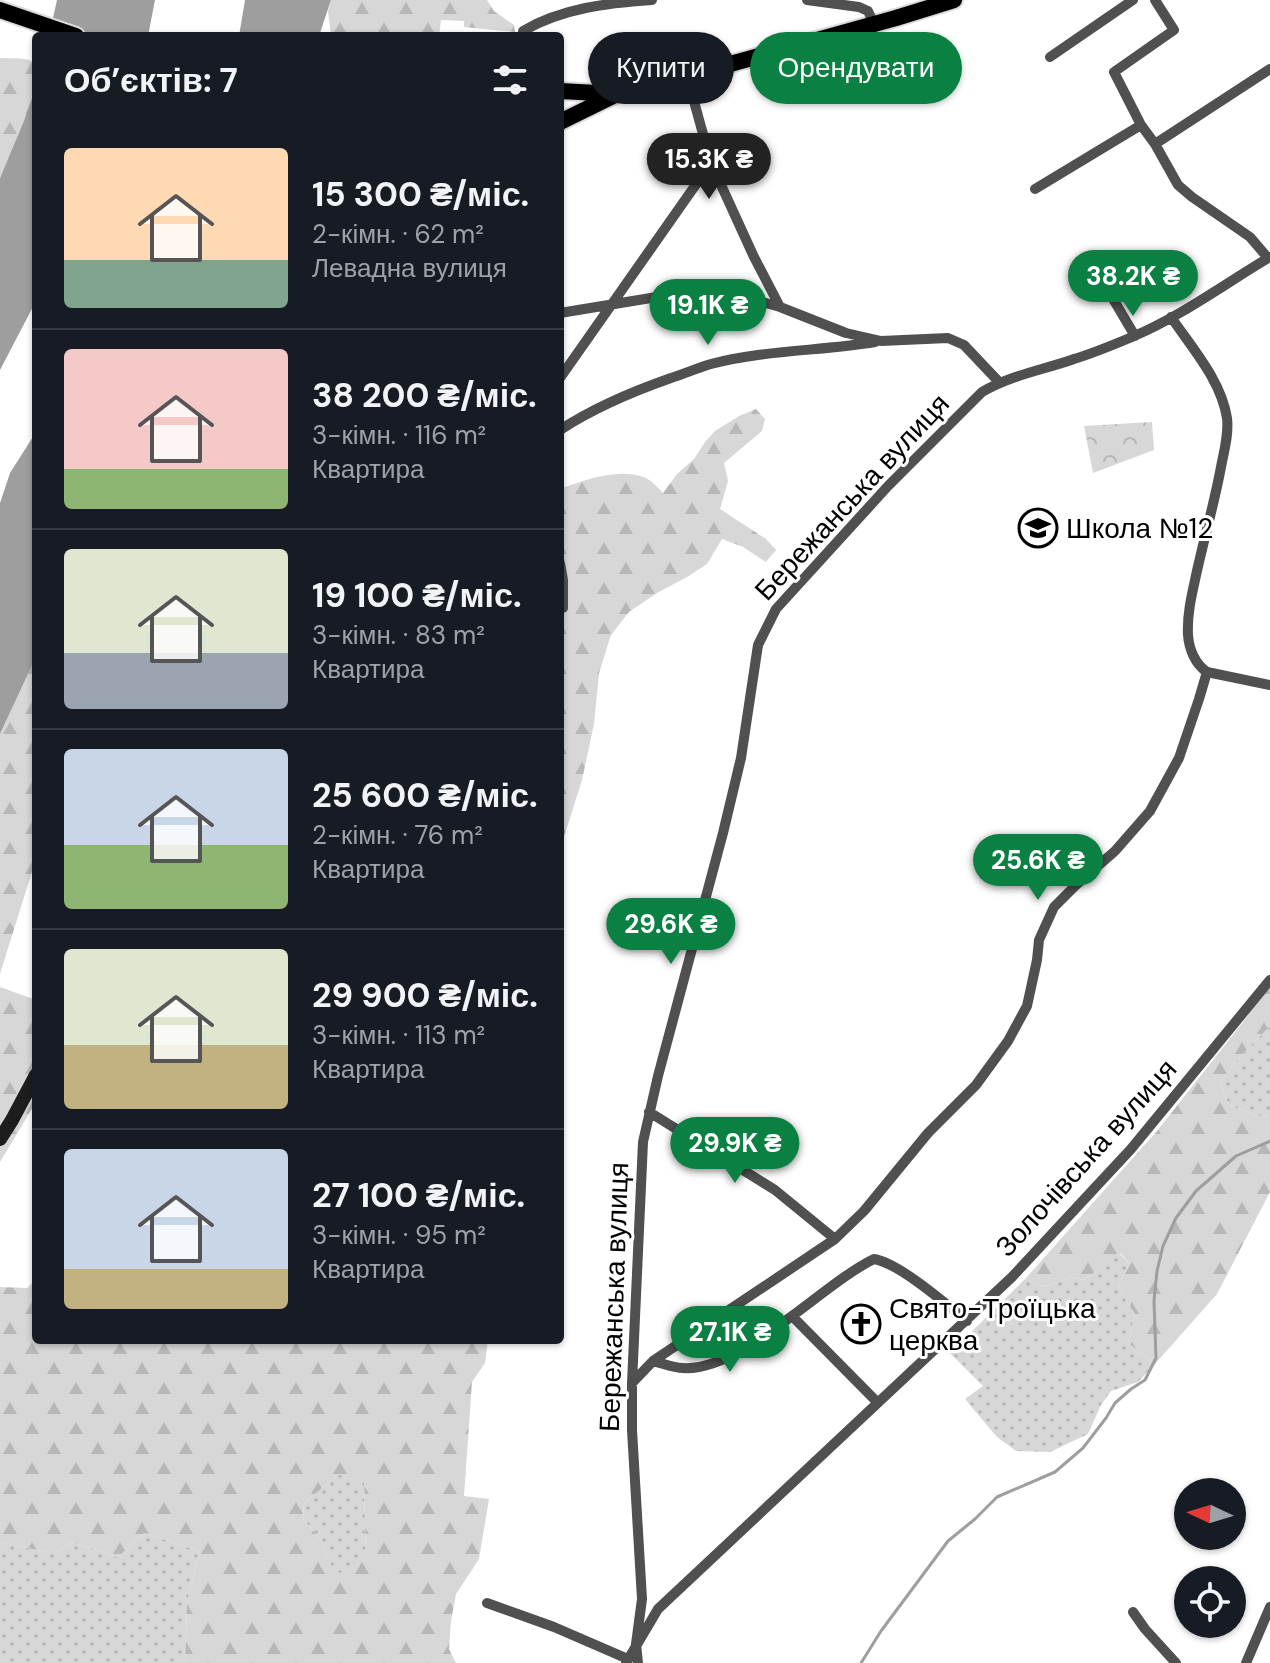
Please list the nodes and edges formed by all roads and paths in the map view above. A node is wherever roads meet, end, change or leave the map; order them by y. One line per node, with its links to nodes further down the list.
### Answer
1 (652, 0): 9 (street)
2 (807, 0): 7 (street)
3 (954, 0): 7 (main road)
4 (1133, 0): 10 (street)
5 (1155, 0): 18 (street)
6 (0, 10): 8 (main road)
7 (874, 24): 11 (main road)
8 (64, 32)
9 (523, 32)
10 (1050, 57)
11 (734, 63)
12 (1270, 69): 19 (street)
13 (564, 91): 14 (main road)
14 (588, 92)
15 (597, 104): 17 (main road)
16 (695, 104): 20 (street)
17 (564, 120)
18 (1141, 125): 19 (street); 21 (street)
19 (1155, 144): 22 (street)
20 (711, 163): 24 (street); 25 (street)
21 (1035, 189)
22 (1269, 257): 27 (street, Бережанська вулиця)
23 (1103, 282): 28 (street)
24 (611, 304): 25 (street); 26 (street); 30 (street)
25 (780, 307): 29 (street)
26 (564, 312)
27 (1171, 317): 28 (street, Бережанська вулиця); 33 (street)
28 (1135, 336): 31 (street, Бережанська вулиця)
29 (881, 341): 31 (street); 32 (street)
30 (564, 372)
31 (999, 382): 37 (street, Бережанська вулиця)
32 (564, 428)
33 (1207, 672): 34 (street); 39 (street)
34 (1270, 685)
35 (1270, 980): 41 (street, Золочівська вулиця)
36 (32, 1082): 38 (main road)
37 (649, 1112): 39 (street); 43 (street, Бережанська вулиця)
38 (0, 1139)
39 (835, 1239): 42 (street)
40 (792, 1316): 41 (street); 42 (street); 44 (street)
41 (967, 1321): 44 (street, Золочівська вулиця)
42 (653, 1361): 43 (street)
43 (632, 1383): 48 (street, Бережанська вулиця)
44 (878, 1403): 48 (street, Золочівська вулиця)
45 (487, 1603): 49 (street)
46 (1270, 1607): 51 (street)
47 (1133, 1612): 50 (street)
48 (636, 1644): 49 (street, Золочівська вулиця)
49 (631, 1662)
50 (1176, 1663)
51 (1246, 1663)

